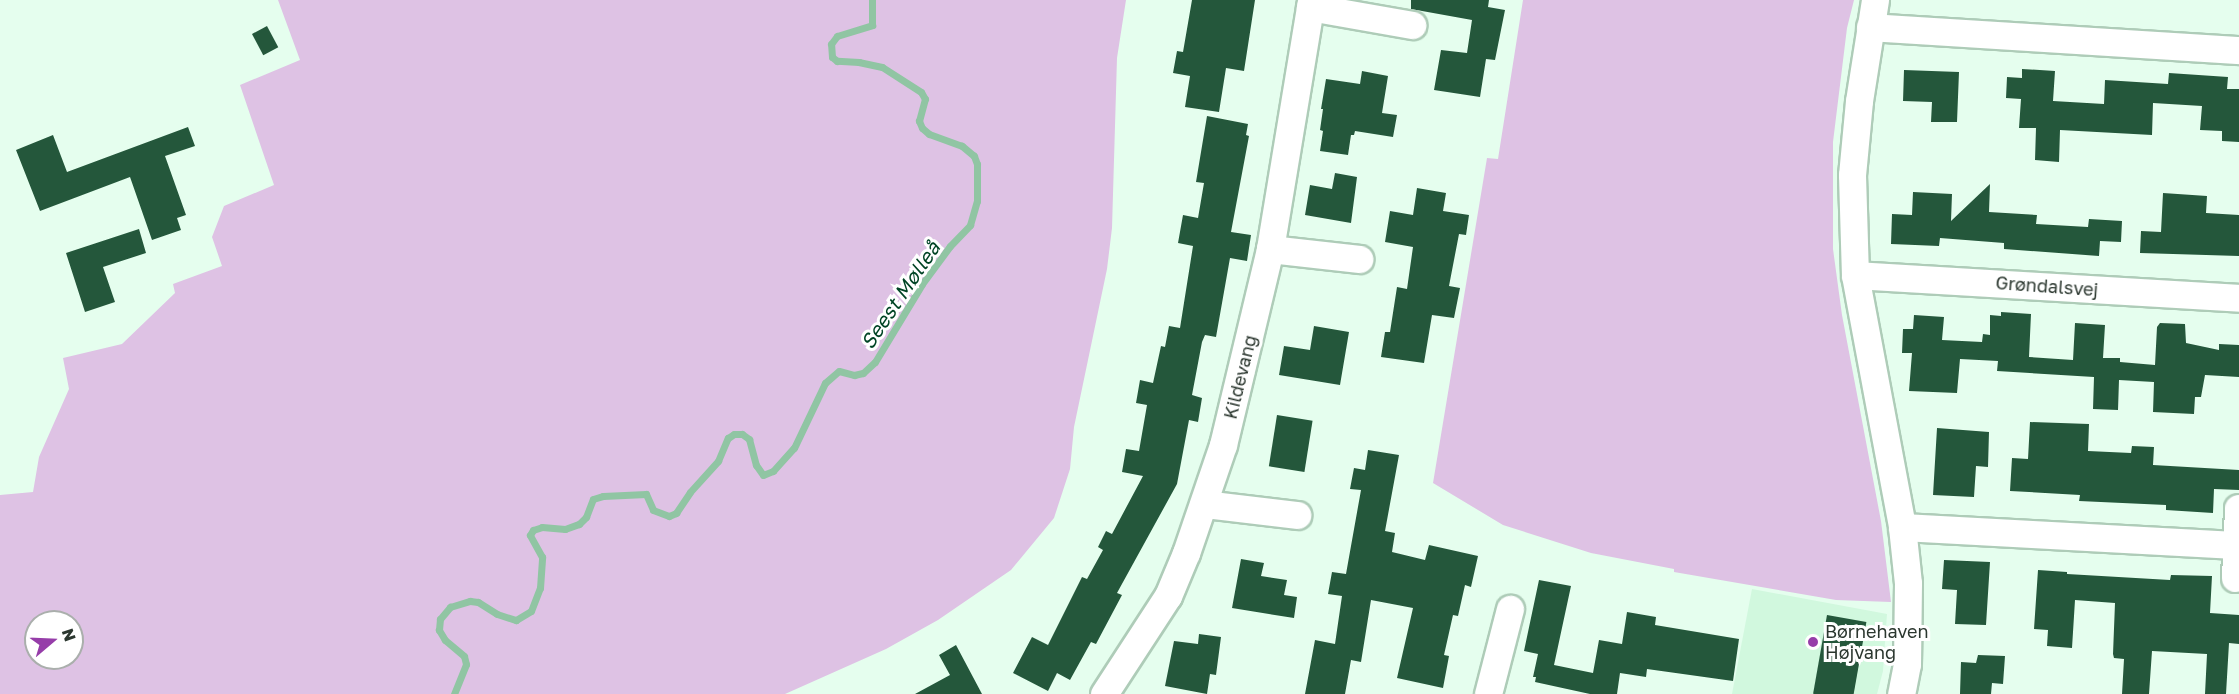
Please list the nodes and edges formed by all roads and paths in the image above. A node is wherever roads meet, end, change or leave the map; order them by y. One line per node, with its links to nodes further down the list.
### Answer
1 (1875, 0): 4 (street)
2 (1310, 3): 3 (street, Kildevang); 6 (street, Kildevang)
3 (1412, 25)
4 (1870, 27): 5 (street); 8 (street)
5 (2239, 50)
6 (1270, 249): 7 (street); 10 (street, Kildevang)
7 (1359, 259)
8 (1855, 274): 9 (street, Grøndalsvej); 13 (street)
9 (2239, 298)
10 (1204, 504): 12 (street); 17 (street, Kildevang)
11 (2238, 508): 14 (street)
12 (1297, 515)
13 (1902, 527): 14 (street); 19 (street)
14 (2236, 545): 15 (street)
15 (2235, 578)
16 (1510, 609): 18 (street)
17 (1104, 694)
18 (1488, 694)
19 (1901, 694)

